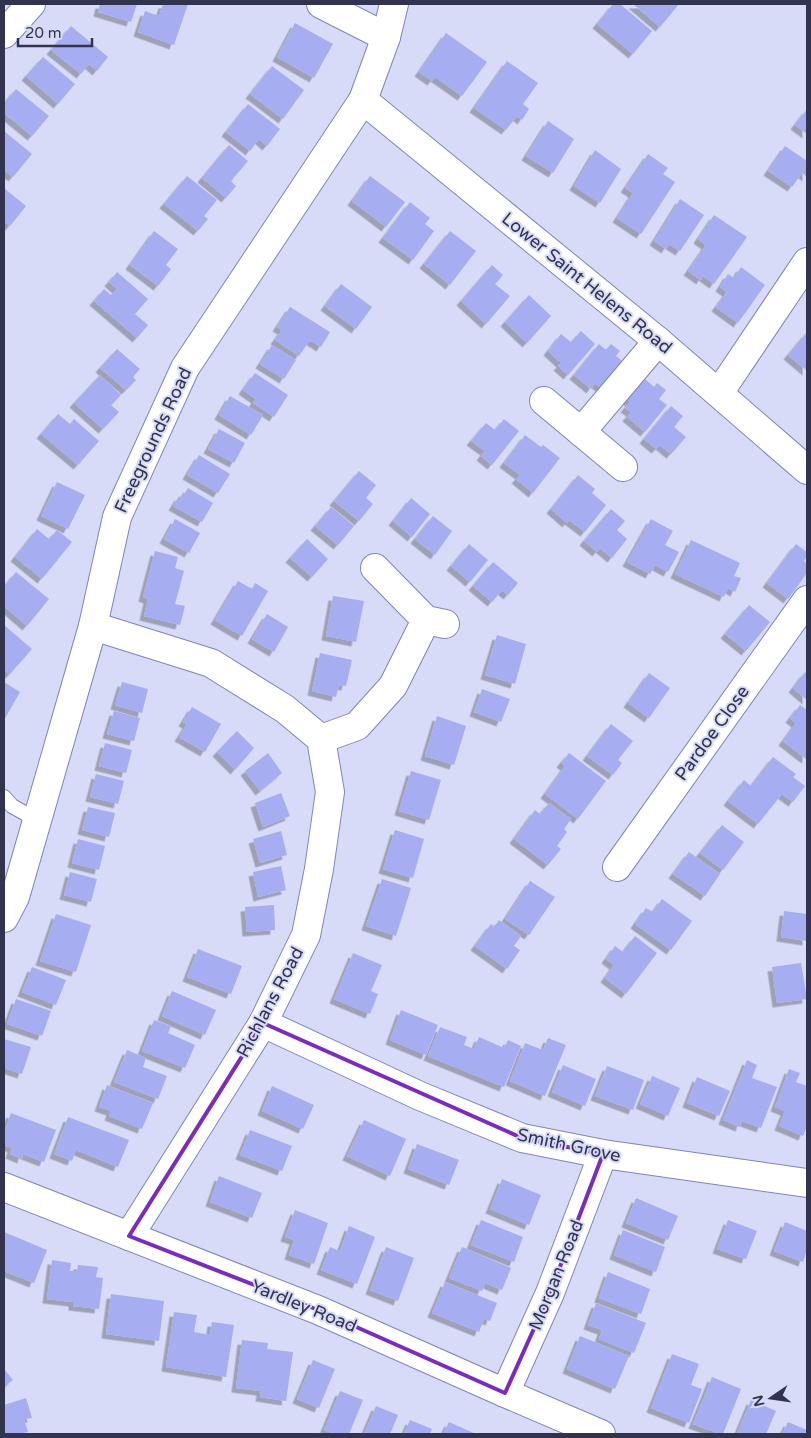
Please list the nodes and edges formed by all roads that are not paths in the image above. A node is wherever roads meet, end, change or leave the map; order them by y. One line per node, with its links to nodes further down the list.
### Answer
1 (31, 4): 4 (street)
2 (321, 4): 5 (street)
3 (394, 4): 5 (street, Freegrounds Road)
4 (4, 34)
5 (386, 37): 6 (street, Freegrounds Road)
6 (363, 100): 8 (street, Lower Saint Helens Road); 16 (street, Freegrounds Road)
7 (807, 262): 9 (street)
8 (658, 341): 9 (street, Lower Saint Helens Road); 11 (street)
9 (719, 393): 13 (street, Lower Saint Helens Road)
10 (544, 401): 11 (street)
11 (581, 432): 12 (street)
12 (623, 467)
13 (807, 470)
14 (375, 568): 17 (street)
15 (807, 600): 20 (street, Pardoe Close)
16 (93, 626): 17 (street); 19 (street, Freegrounds Road)
17 (322, 739): 22 (street, Richlans Road)
18 (4, 797): 19 (lane)
19 (38, 820): 21 (street, Freegrounds Road)
20 (617, 866)
21 (4, 918)
22 (263, 1023): 23 (street, Smith Grove); 26 (street, Richlans Road)
23 (603, 1154): 24 (street, Smith Grove); 27 (street, Morgan Road)
24 (807, 1183)
25 (4, 1187): 26 (street, Yardley Road)
26 (129, 1236): 27 (street, Yardley Road)
27 (505, 1394): 28 (street, Yardley Road)
28 (601, 1434)

